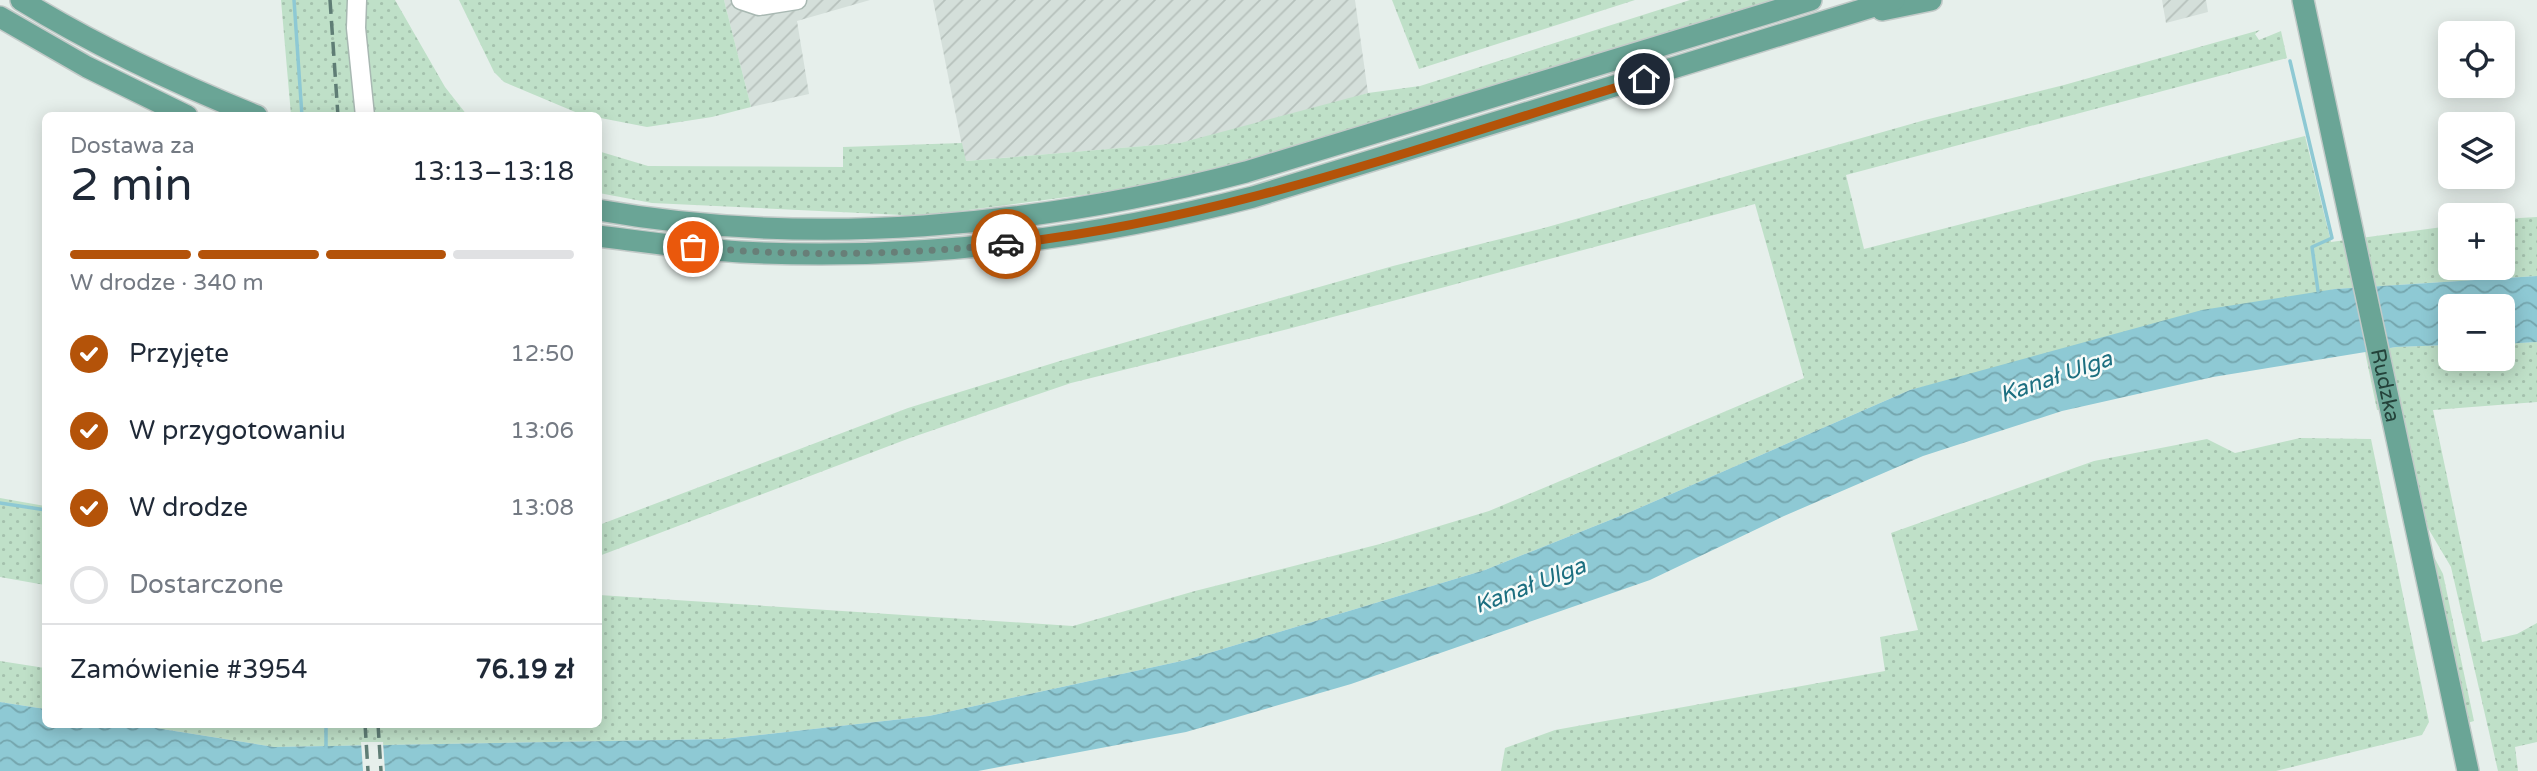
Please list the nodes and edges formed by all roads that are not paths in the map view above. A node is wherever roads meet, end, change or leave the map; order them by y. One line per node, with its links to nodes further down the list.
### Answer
1 (21, 0): 12 (main road)
2 (357, 0): 13 (street)
3 (741, 0): 4 (street)
4 (797, 0)
5 (1811, 0): 14 (main road)
6 (1894, 0): 9 (main road)
7 (1931, 0): 9 (main road)
8 (2303, 0): 16 (main road, Rudzka)
9 (1852, 16): 15 (main road)
10 (0, 17): 11 (main road)
11 (179, 112)
12 (247, 112)
13 (365, 112)
14 (602, 210)
15 (602, 236)
16 (2468, 771)

